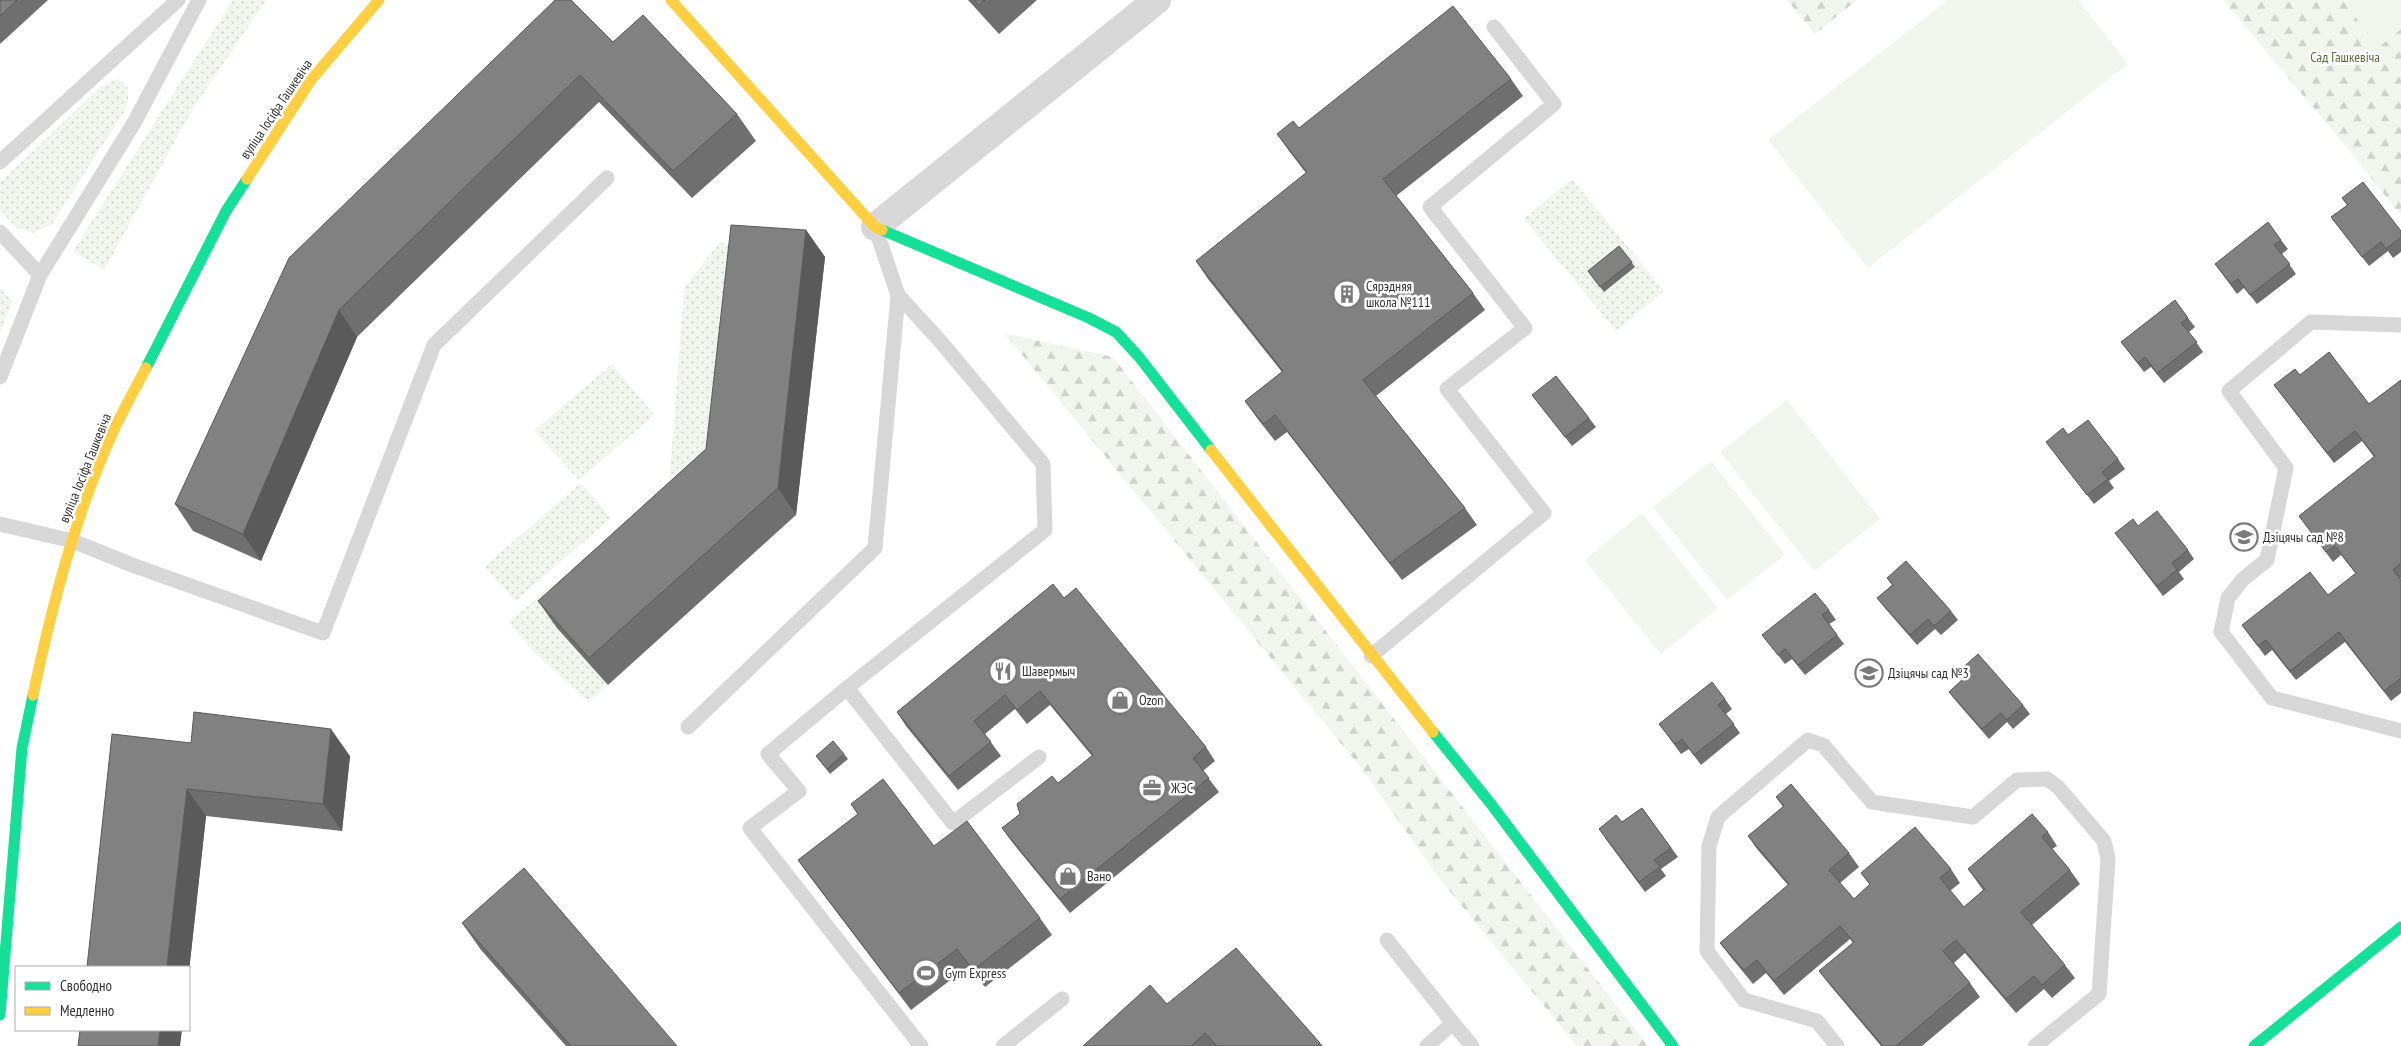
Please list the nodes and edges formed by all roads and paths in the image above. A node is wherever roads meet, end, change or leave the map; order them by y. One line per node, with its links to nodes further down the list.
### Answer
1 (178, 0): 7 (lane)
2 (199, 0): 11 (lane)
3 (379, 0): 16 (street, вуліца Іосіфа Гашкевіча)
4 (671, 0): 9 (street)
5 (1157, 0): 9 (street)
6 (1494, 27): 17 (lane)
7 (0, 162)
8 (607, 178): 16 (lane)
9 (875, 227): 12 (lane); 17 (street)
10 (3, 242): 11 (lane)
11 (40, 274): 14 (lane)
12 (898, 295): 18 (lane); 19 (lane)
13 (2401, 325): 20 (lane)
14 (0, 377)
15 (0, 524): 16 (lane)
16 (73, 541): 24 (street, вуліца Іосіфа Гашкевіча)
17 (1371, 656): 32 (street)
18 (847, 688): 21 (lane); 28 (lane)
19 (688, 727)
20 (2401, 731)
21 (1039, 757)
22 (2401, 927): 35 (street)
23 (1387, 940): 27 (lane)
24 (1, 985): 26 (street, вуліца Іосіфа Гашкевіча)
25 (1062, 999): 29 (lane)
26 (0, 1015)
27 (1453, 1023): 30 (lane); 31 (lane)
28 (920, 1046)
29 (1002, 1046)
30 (1427, 1046)
31 (1472, 1046)
32 (1673, 1046)
33 (1837, 1046): 34 (lane)
34 (2035, 1046)
35 (2254, 1046)

